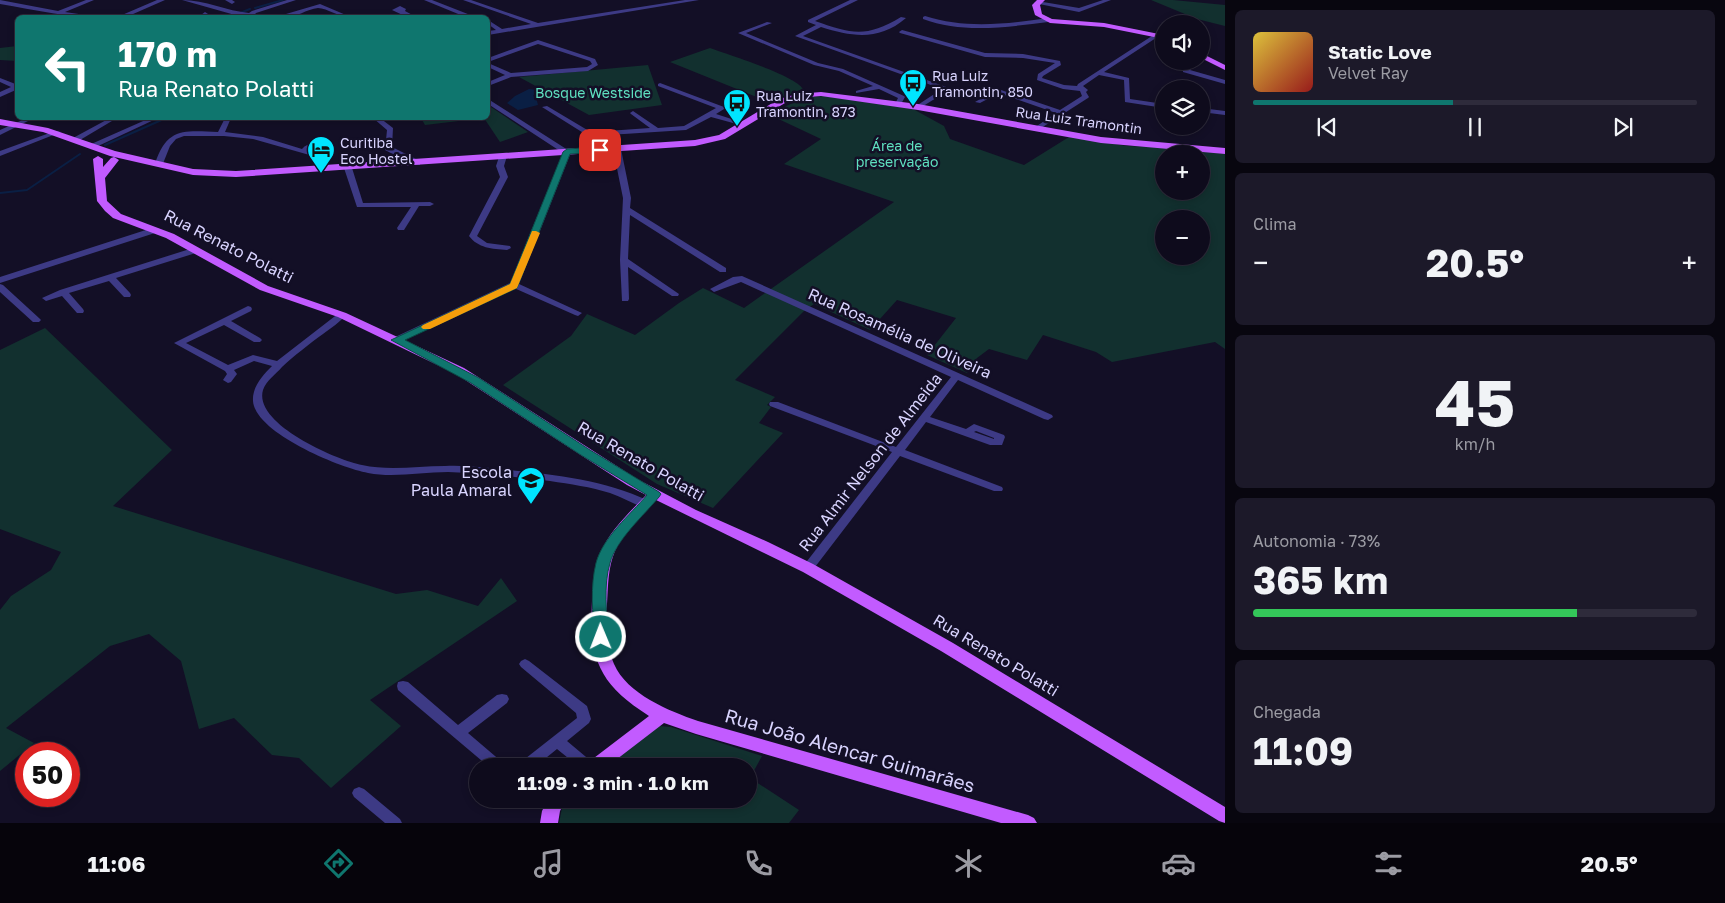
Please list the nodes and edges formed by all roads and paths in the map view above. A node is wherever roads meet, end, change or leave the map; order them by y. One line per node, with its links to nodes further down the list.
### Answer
1 (91, 0): 13 (street)
2 (162, 0): 15 (street)
3 (185, 0): 16 (street)
4 (293, 0): 17 (street)
5 (427, 0): 21 (street)
6 (466, 0): 27 (street)
7 (696, 0): 27 (street)
8 (855, 0): 28 (street)
9 (1108, 0): 11 (street)
10 (0, 2): 13 (street)
11 (1039, 2): 24 (main road)
12 (400, 11): 20 (street)
13 (58, 13): 14 (street)
14 (76, 15)
15 (125, 15)
16 (233, 15)
17 (251, 15)
18 (291, 15): 19 (street)
19 (342, 15)
20 (409, 15)
21 (468, 15)
22 (903, 18): 28 (street)
23 (925, 18): 24 (street)
24 (1048, 20): 32 (main road)
25 (490, 23): 29 (street)
26 (769, 23): 45 (street)
27 (539, 25): 29 (street)
28 (821, 25): 56 (street)
29 (501, 31): 31 (street)
30 (902, 32): 48 (street)
31 (490, 33)
32 (1155, 35)
33 (1155, 39): 39 (street)
34 (490, 59): 40 (street)
35 (1210, 60): 37 (main road)
36 (490, 66): 40 (street)
37 (1225, 68)
38 (1186, 70): 41 (street)
39 (1100, 72): 48 (street); 54 (street)
40 (510, 76): 43 (street)
41 (1224, 77)
42 (0, 80): 47 (street)
43 (490, 82)
44 (660, 85): 61 (street)
45 (882, 87): 49 (street); 53 (street)
46 (0, 88): 47 (street)
47 (14, 88): 50 (street)
48 (1082, 90): 58 (street)
49 (858, 92)
50 (0, 95)
51 (490, 101): 80 (street)
52 (978, 102): 58 (street)
53 (898, 104): 56 (main road, Rua Luiz Tramontin); 69 (main road, Rua Luiz Tramontin)
54 (1155, 105)
55 (545, 107): 71 (street)
56 (918, 107): 70 (main road, Rua Luiz Tramontin)
57 (1210, 111): 60 (street)
58 (1061, 112): 70 (street)
59 (633, 113): 71 (street)
60 (1225, 113)
61 (712, 115): 69 (street); 71 (street)
62 (27, 120): 68 (street)
63 (110, 120): 75 (street)
64 (151, 120): 76 (street)
65 (227, 120): 74 (street)
66 (378, 120): 85 (street)
67 (0, 122): 68 (main road, Rua Luiz Tramontin)
68 (18, 124): 72 (main road, Rua Luiz Tramontin); 73 (street)
69 (744, 124): 77 (main road, Rua Luiz Tramontin)
70 (1036, 129): 78 (main road, Rua Luiz Tramontin)
71 (657, 130)
72 (57, 132): 75 (main road, Rua Luiz Tramontin); 81 (street)
73 (0, 133)
74 (220, 134): 79 (street); 86 (street)
75 (77, 138): 76 (main road, Rua Luiz Tramontin)
76 (94, 146): 83 (main road, Rua Luiz Tramontin); 84 (main road)
77 (617, 149): 80 (main road, Rua Luiz Tramontin); 92 (street)
78 (1225, 151)
79 (304, 152)
80 (567, 152): 82 (main road, Rua Luiz Tramontin); 102 (street)
81 (0, 154)
82 (503, 156): 85 (main road, Rua Luiz Tramontin); 97 (street)
83 (115, 157): 84 (main road); 86 (main road, Rua Luiz Tramontin); 88 (main road)
84 (99, 158): 88 (main road, Rua Renato Polatti)
85 (417, 162): 87 (main road, Rua Luiz Tramontin)
86 (159, 164): 87 (main road, Rua Luiz Tramontin)
87 (348, 168): 91 (street)
88 (100, 178): 95 (main road, Rua Renato Polatti)
89 (418, 204): 90 (street); 91 (street); 94 (street)
90 (430, 204)
91 (372, 205): 93 (street)
92 (628, 210): 98 (street); 99 (street)
93 (367, 212)
94 (402, 228)
95 (155, 230): 96 (main road, Rua Renato Polatti); 101 (street)
96 (193, 248): 100 (street); 113 (main road, Rua Renato Polatti)
97 (507, 248)
98 (624, 260): 106 (street); 109 (street)
99 (723, 270)
100 (110, 277): 105 (street); 107 (street)
101 (0, 280)
102 (514, 286): 112 (street); 117 (street)
103 (0, 287): 114 (street)
104 (714, 289): 120 (street, Rua Rosamélia de Oliveira)
105 (64, 292): 108 (street); 111 (street)
106 (675, 294)
107 (127, 295)
108 (46, 298)
109 (625, 299)
110 (248, 309): 115 (street)
111 (80, 312)
112 (578, 313)
113 (342, 315): 117 (main road, Rua Renato Polatti); 118 (street)
114 (36, 320)
115 (224, 321): 116 (street); 119 (street)
116 (257, 340)
117 (396, 340): 127 (main road, Rua Renato Polatti)
118 (280, 365): 119 (street); 129 (street)
119 (228, 369): 121 (street)
120 (957, 375): 123 (street, Rua Rosamélia de Oliveira); 124 (street, Rua Almir Nelson de Almeida)
121 (228, 380)
122 (774, 404): 126 (street)
123 (1048, 416)
124 (924, 418): 125 (street); 126 (street, Rua Almir Nelson de Almeida)
125 (967, 434)
126 (898, 452): 128 (street); 131 (street, Rua Almir Nelson de Almeida)
127 (632, 482): 129 (street); 130 (main road, Rua Renato Polatti)
128 (998, 489)
129 (620, 492): 130 (street)
130 (650, 499): 131 (main road, Rua Renato Polatti); 135 (main road, Rua João Alencar Guimarães)
131 (808, 568): 144 (main road, Rua Renato Polatti)
132 (525, 664): 137 (street)
133 (403, 686): 136 (street)
134 (502, 699): 136 (street)
135 (662, 715): 141 (main road); 147 (main road, Rua João Alencar Guimarães)
136 (458, 733): 138 (street)
137 (557, 741): 139 (street); 140 (street)
138 (488, 758)
139 (536, 758)
140 (577, 758)
141 (606, 758)
142 (359, 793): 145 (street)
143 (552, 808): 146 (main road)
144 (1225, 816)
145 (395, 823)
146 (549, 823)
147 (1028, 823)

